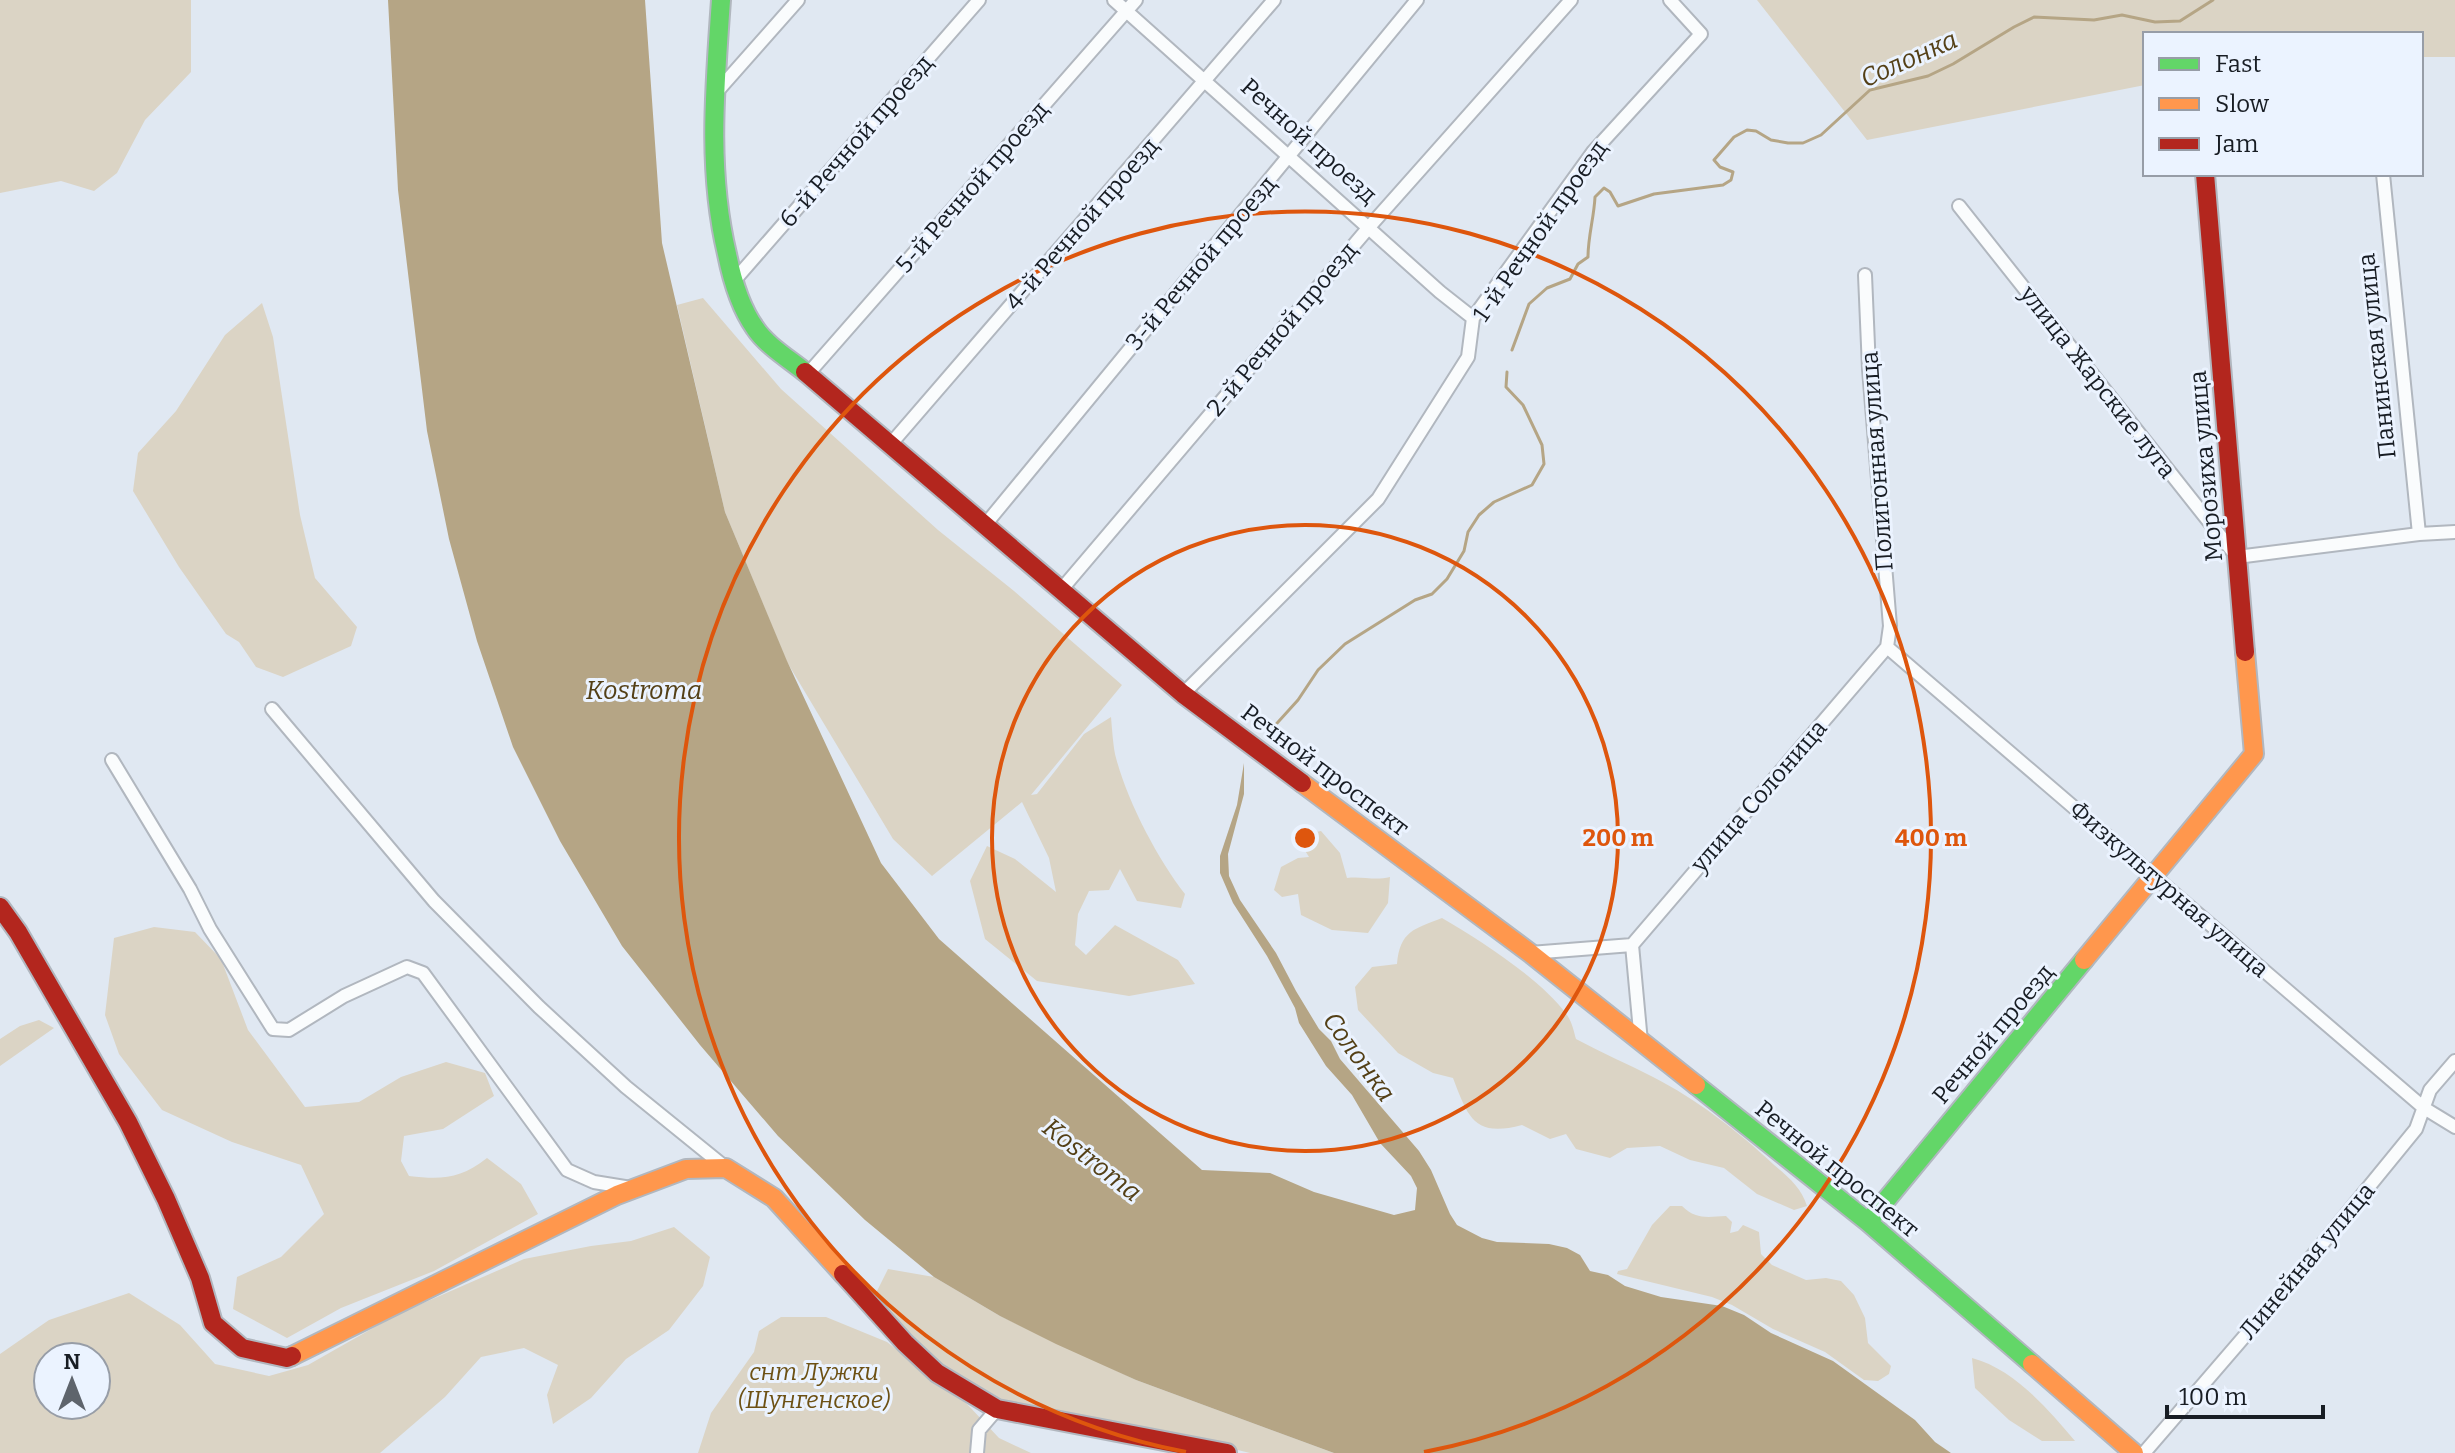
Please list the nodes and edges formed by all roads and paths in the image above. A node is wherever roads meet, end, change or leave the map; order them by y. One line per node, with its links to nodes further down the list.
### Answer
1 (721, 0): 12 (street, Речной проспект)
2 (798, 0): 12 (street)
3 (979, 0): 19 (street, 6-й Речной проезд)
4 (1114, 0): 10 (street, Речной проезд)
5 (1136, 0): 10 (street, 5-й Речной проезд)
6 (1274, 0): 11 (street, 4-й Речной проезд)
7 (1417, 0): 13 (street, 3-й Речной проезд)
8 (1571, 0): 17 (street, 2-й Речной проезд)
9 (1670, 0): 20 (street, 1-й Речной проезд)
10 (1127, 11): 11 (street, Речной проезд); 21 (street, 5-й Речной проезд)
11 (1206, 81): 13 (street, Речной проезд); 22 (street, 4-й Речной проезд)
12 (714, 95): 19 (street, Речной проспект)
13 (1290, 156): 17 (street, Речной проезд); 23 (street, 3-й Речной проезд)
14 (2205, 176): 26 (street, Морозиха улица)
15 (2383, 176): 25 (street, Панинская улица)
16 (1959, 206): 26 (street, улица Жарские луга)
17 (1370, 226): 20 (street, Речной проезд); 27 (street, 2-й Речной проезд)
18 (1865, 275): 28 (street, Полигонная улица)
19 (733, 282): 21 (street, Речной проспект)
20 (1473, 318): 29 (street, 1-й Речной проезд)
21 (807, 375): 22 (street, Речной проспект)
22 (889, 446): 23 (street, Речной проспект)
23 (985, 525): 27 (street, Речной проспект)
24 (2455, 532): 25 (street)
25 (2419, 534): 26 (street)
26 (2237, 557): 32 (street, Морозиха улица)
27 (1061, 590): 29 (street, Речной проспект)
28 (1887, 647): 32 (street, Физкультурная улица); 34 (street, улица Солоница)
29 (1183, 694): 35 (street, Речной проспект)
30 (272, 709): 40 (street)
31 (112, 760): 41 (street)
32 (2154, 877): 38 (street, Физкультурная улица); 42 (street, Речной проезд)
33 (0, 907): 41 (street)
34 (1632, 945): 35 (street); 36 (street)
35 (1530, 953): 36 (street, Речной проспект)
36 (1641, 1042): 42 (street, Речной проспект)
37 (2455, 1061): 38 (street, Линейная улица)
38 (2424, 1108): 39 (street, Физкультурная улица); 48 (street, Линейная улица)
39 (2455, 1127)
40 (726, 1168): 41 (street); 43 (street)
41 (634, 1189)
42 (1868, 1222): 47 (street, Речной проспект)
43 (997, 1409): 44 (street); 45 (street)
44 (1204, 1450): 46 (street)
45 (977, 1453)
46 (1227, 1453)
47 (2134, 1453)
48 (2144, 1453)

